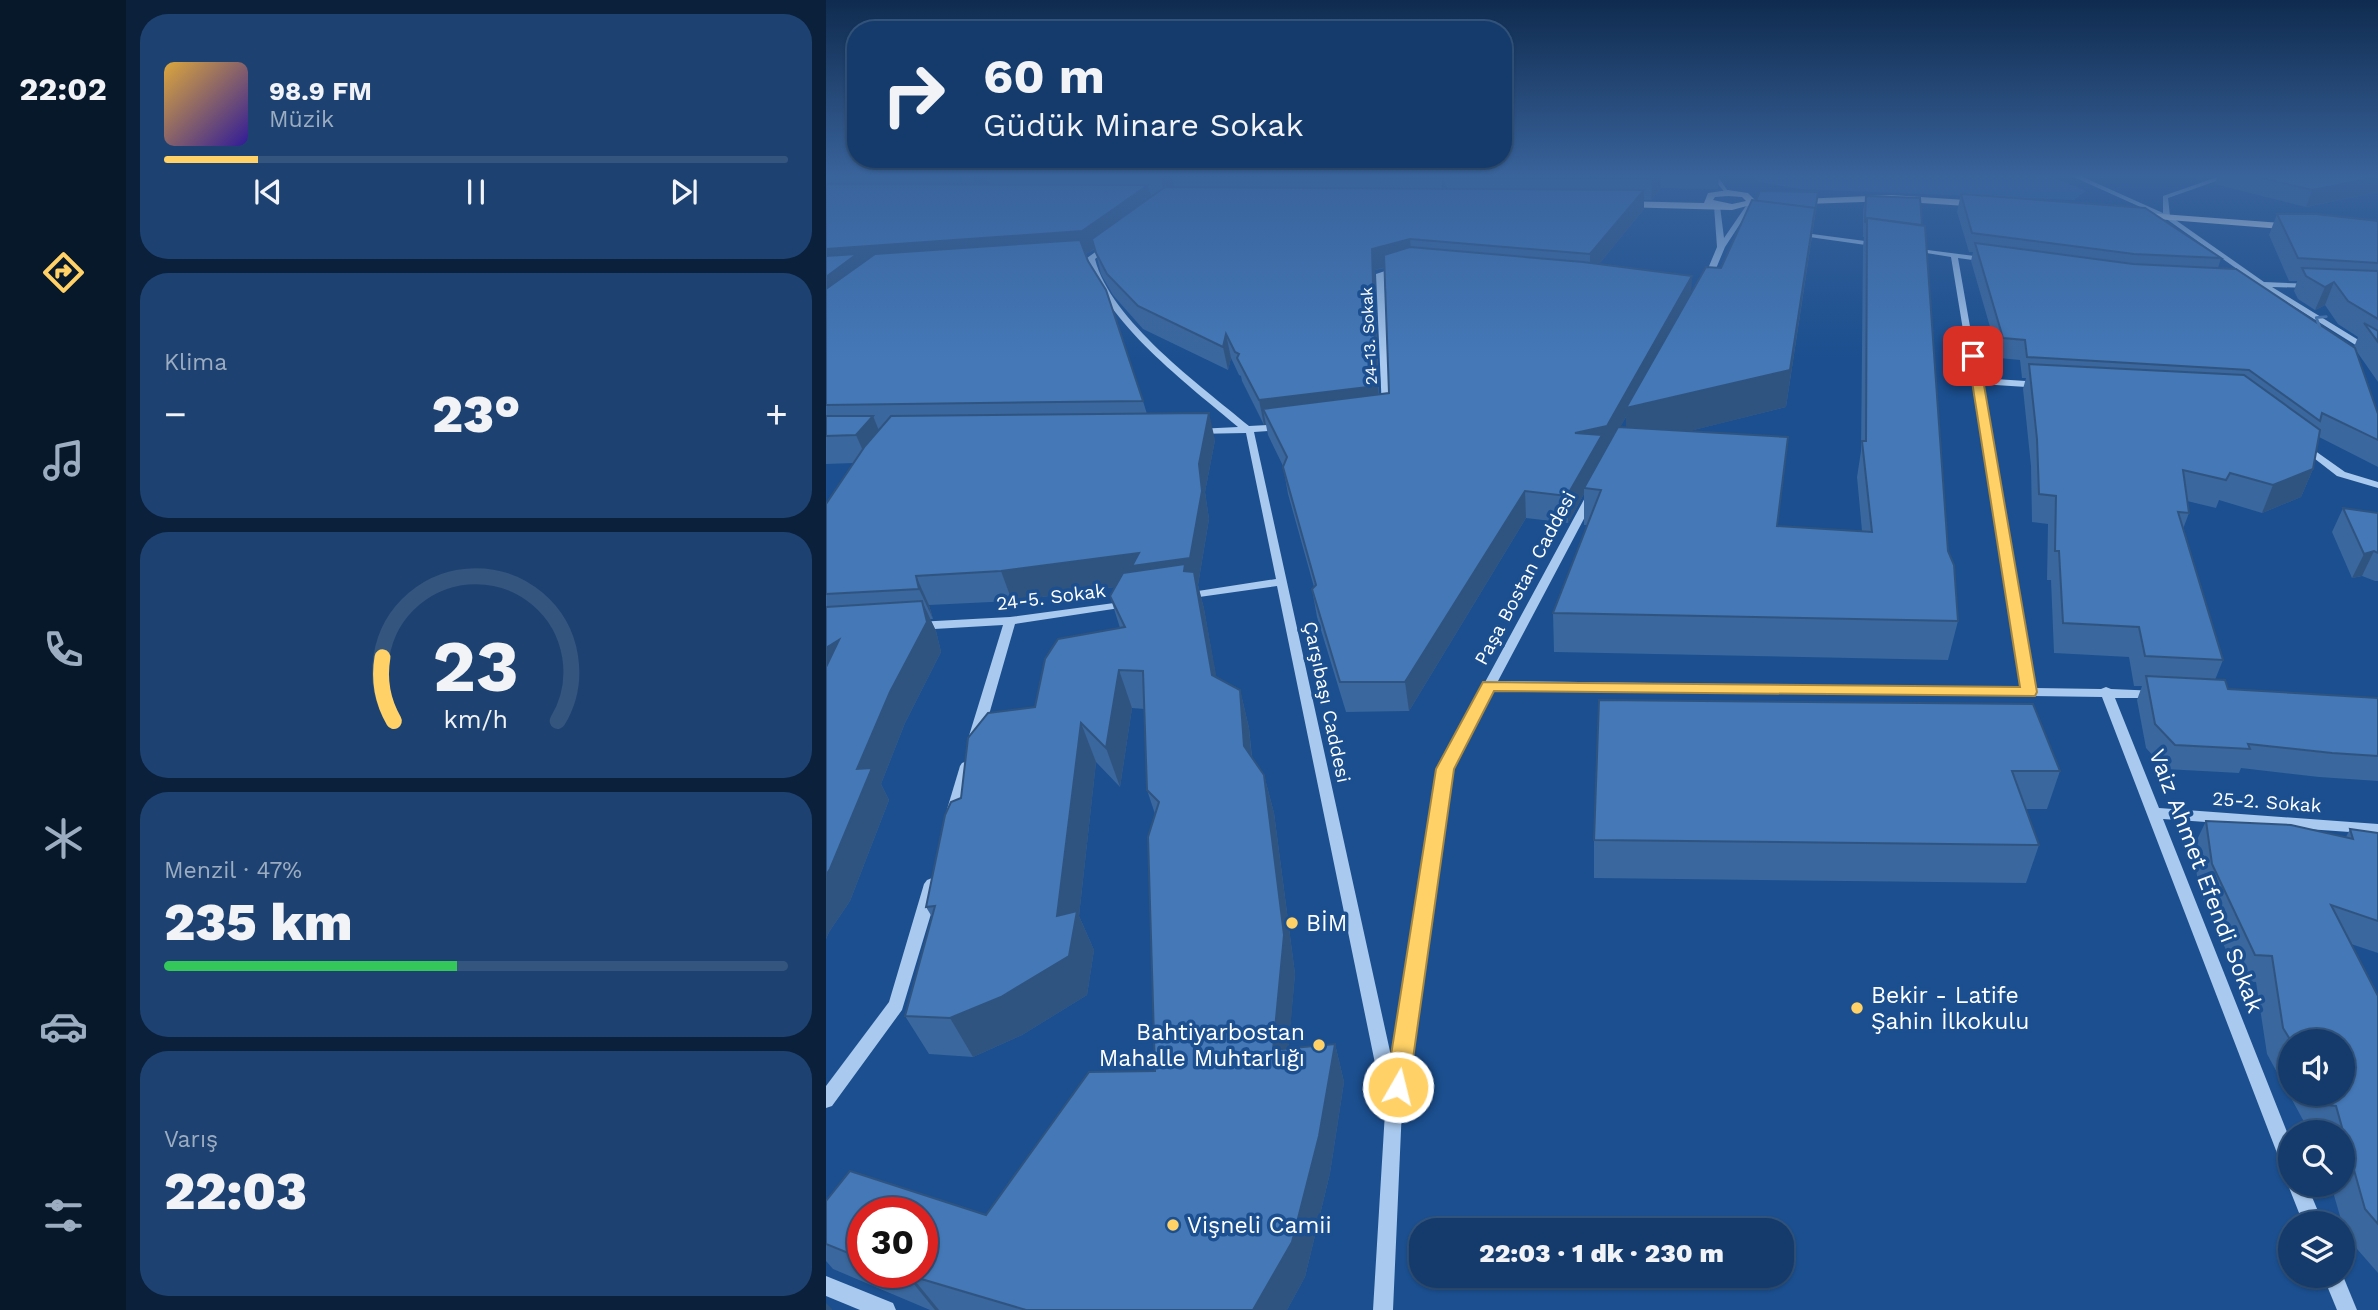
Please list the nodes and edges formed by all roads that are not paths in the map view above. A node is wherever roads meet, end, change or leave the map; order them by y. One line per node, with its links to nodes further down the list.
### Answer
1 (1121, 235): 21 (street)
2 (1720, 235): 7 (street)
3 (1730, 235): 7 (street)
4 (1807, 235): 6 (street)
5 (2193, 235): 13 (street)
6 (1886, 246)
7 (1721, 247): 15 (street)
8 (1900, 248): 9 (street)
9 (1954, 256): 10 (street); 17 (street)
10 (1994, 261)
11 (1412, 264): 19 (street, 24-13. Sokak)
12 (2234, 282): 13 (street)
13 (2261, 283): 14 (street); 16 (street, one-way to 13)
14 (2326, 287)
15 (1703, 290)
16 (2378, 356)
17 (1978, 381): 18 (street); 33 (street)
18 (2046, 385)
19 (1374, 416)
20 (1291, 427): 21 (street)
21 (1250, 432): 22 (street); 26 (street, Çarşıbaşı Caddesi)
22 (1182, 433)
23 (2300, 443): 25 (street)
24 (1598, 483): 31 (street, Paşa Bostan Caddesi)
25 (2378, 485)
26 (1279, 582): 27 (street); 40 (street, Çarşıbaşı Caddesi)
27 (1172, 597)
28 (1145, 601): 29 (street, 24-5. Sokak)
29 (1010, 621): 30 (street, 24-5. Sokak); 37 (street)
30 (905, 627)
31 (1489, 685): 33 (street); 40 (street, Paşa Bostan Caddesi)
32 (2106, 691): 33 (street); 34 (street); 35 (street, Vaiz Ahmet Efendi Sokak)
33 (2029, 692)
34 (2161, 694)
35 (2154, 813): 36 (street, 25-2. Sokak); 41 (street, Vaiz Ahmet Efendi Sokak)
36 (2378, 829)
37 (947, 833)
38 (936, 873): 39 (street)
39 (826, 1100)
40 (1394, 1112): 45 (street, Çarşıbaşı Caddesi)
41 (2278, 1133)
42 (826, 1286): 44 (street)
43 (2338, 1288): 46 (street)
44 (886, 1310)
45 (1383, 1310)
46 (2347, 1310)

